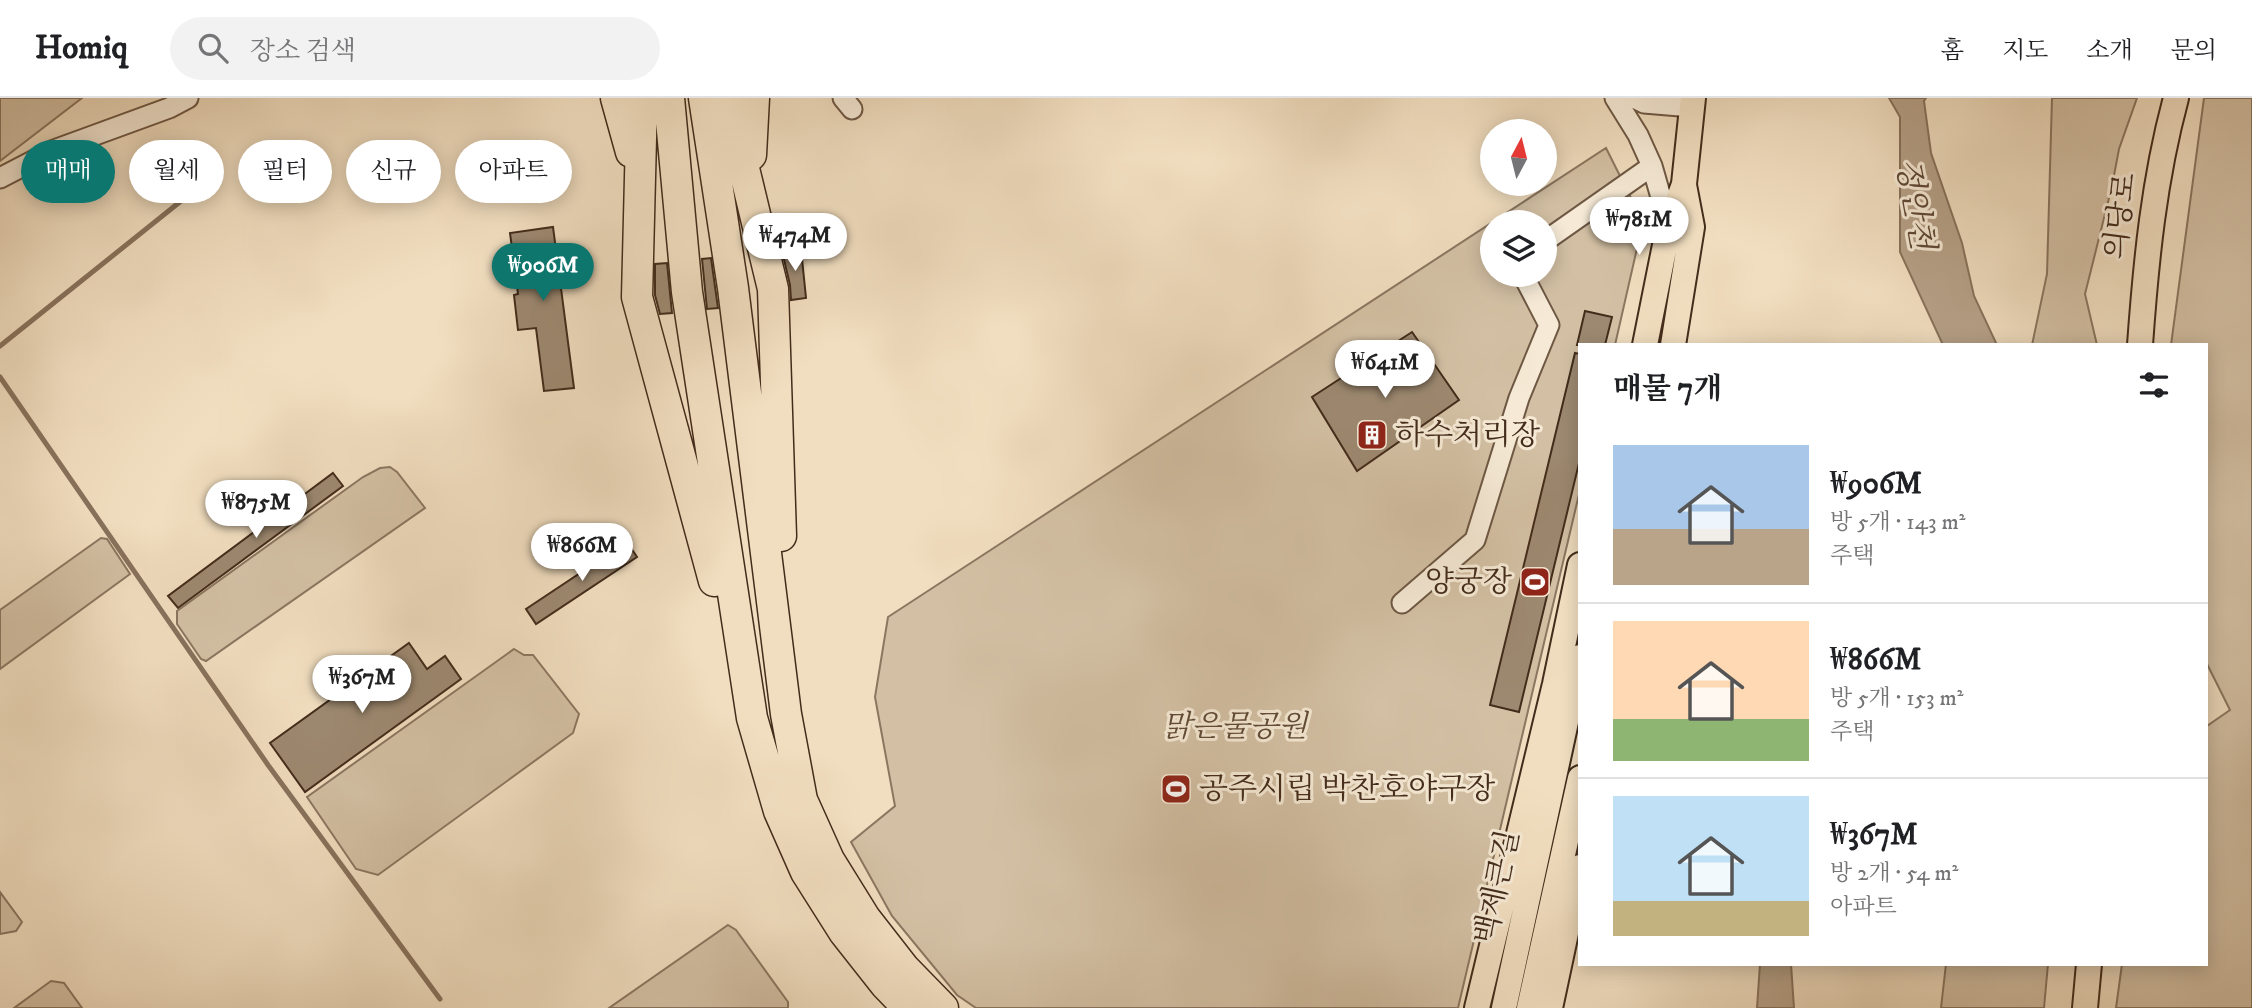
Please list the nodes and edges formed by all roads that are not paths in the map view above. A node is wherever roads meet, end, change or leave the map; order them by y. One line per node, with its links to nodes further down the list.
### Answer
1 (188, 98): 13 (street)
2 (616, 98): 14 (highway)
3 (642, 98): 14 (highway)
4 (669, 98): 27 (highway)
5 (704, 98): 26 (highway)
6 (727, 98): 16 (highway)
7 (754, 98): 16 (highway)
8 (1615, 98): 12 (street)
9 (1634, 98): 11 (street)
10 (2176, 98): 22 (main road, 의당로)
11 (1693, 103): 15 (main road)
12 (1652, 166): 17 (street); 18 (street)
13 (0, 178)
14 (640, 183): 27 (highway)
15 (1684, 184): 17 (main road); 21 (main road)
16 (749, 187): 26 (highway)
17 (1669, 225): 20 (main road)
18 (1557, 233)
19 (1528, 287): 24 (street)
20 (1644, 343)
21 (1673, 343)
22 (2140, 343)
23 (1578, 575): 33 (main road)
24 (1402, 603)
25 (1578, 666): 34 (main road, 백제큰길)
26 (786, 715): 32 (highway)
27 (752, 718): 31 (highway)
28 (1578, 787): 35 (main road, 백제큰길)
29 (1578, 876): 36 (main road)
30 (2089, 966): 37 (main road)
31 (908, 1008)
32 (943, 1008)
33 (1477, 1008)
34 (1504, 1008)
35 (1529, 1008)
36 (1550, 1008)
37 (2085, 1008)

